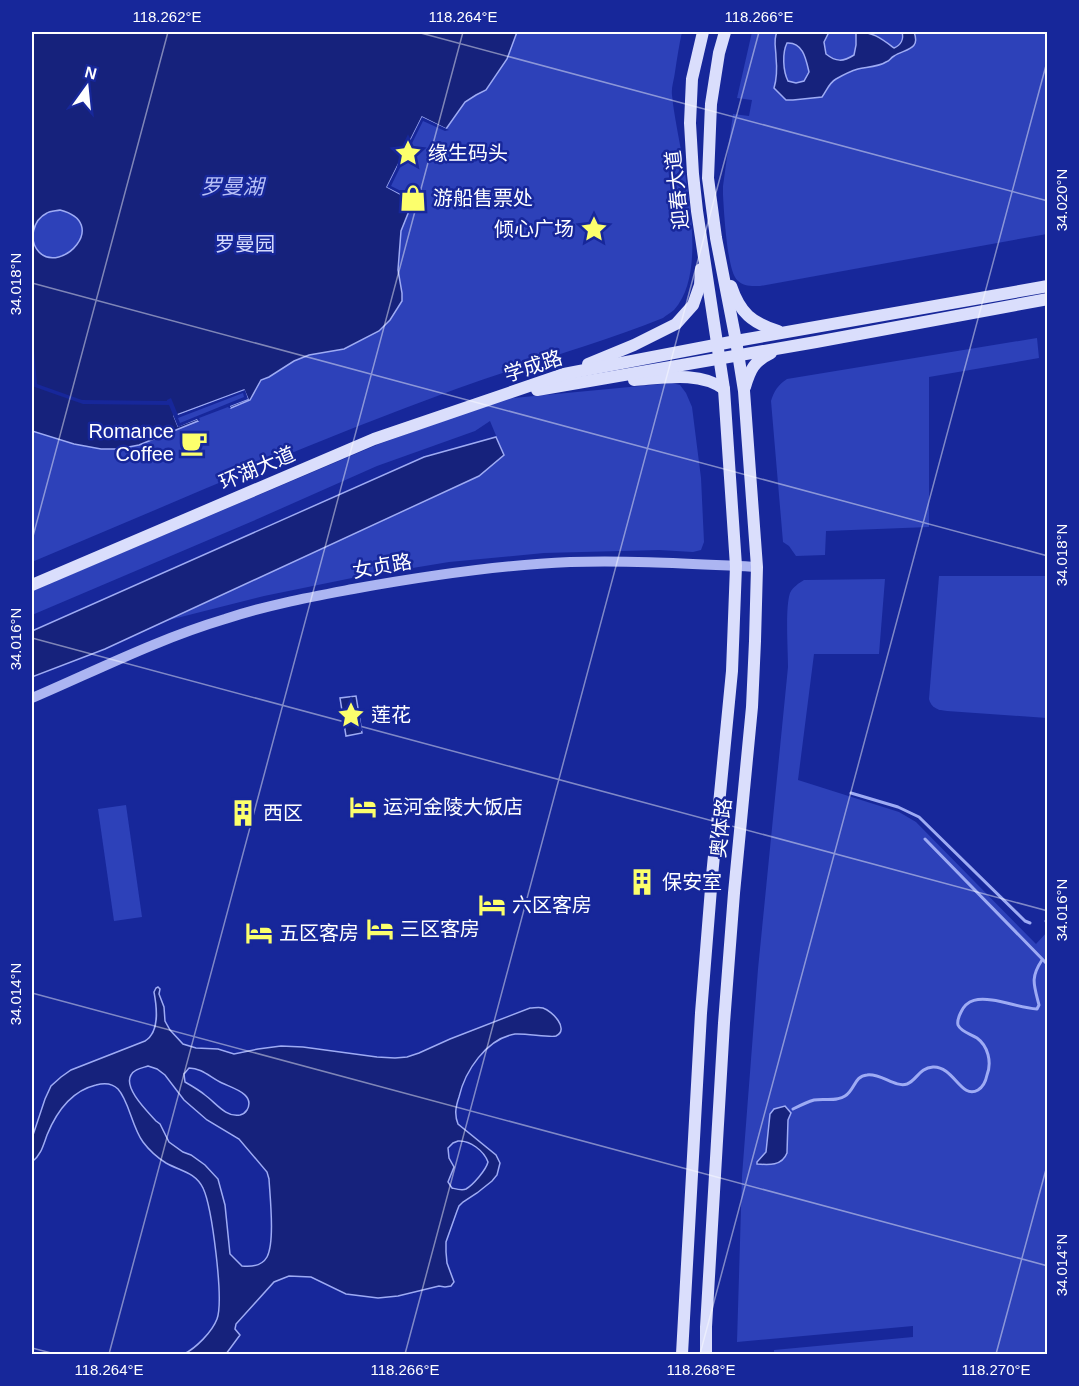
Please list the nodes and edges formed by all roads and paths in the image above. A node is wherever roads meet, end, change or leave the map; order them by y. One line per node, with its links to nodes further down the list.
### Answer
1 (703, 32): 3 (main road, 迎春大道)
2 (725, 32): 4 (main road, 迎春大道)
3 (701, 238): 9 (main road, 迎春大道); 13 (main road)
4 (716, 238): 7 (main road); 8 (main road, 迎春大道)
5 (1047, 286): 7 (main road, 学成路)
6 (1047, 299): 10 (main road, 学成路)
7 (782, 333): 8 (main road, 学成路)
8 (736, 341): 9 (main road, 学成路); 11 (main road, 奥体路)
9 (718, 345): 12 (main road, 奥体路); 13 (main road, 学成路)
10 (782, 348): 11 (main road, 学成路); 15 (main road)
11 (738, 356): 12 (main road, 学成路); 15 (main road, 奥体路)
12 (720, 358): 13 (main road, 学成路); 14 (main road, 奥体路)
13 (562, 380): 14 (main road); 16 (main road, 学成路)
14 (724, 389): 17 (main road, 奥体路)
15 (744, 391): 18 (main road, 奥体路)
16 (501, 396): 19 (main road, 环湖大道)
17 (736, 566): 18 (street, 女贞路); 20 (street, 女贞路); 21 (main road, 奥体路)
18 (756, 567): 22 (main road, 奥体路)
19 (32, 585)
20 (32, 698)
21 (682, 1354)
22 (706, 1354)

